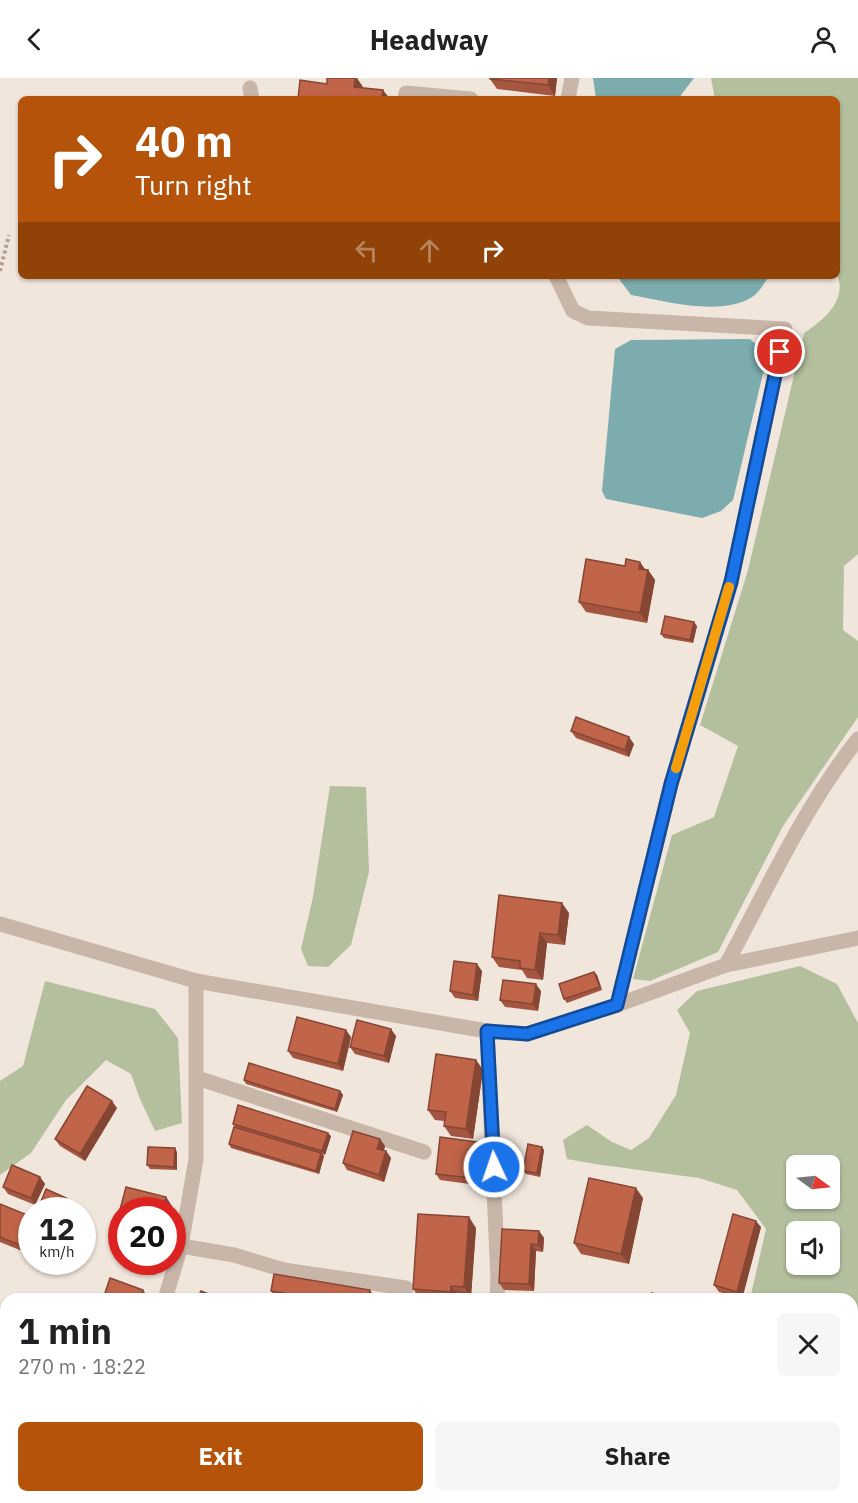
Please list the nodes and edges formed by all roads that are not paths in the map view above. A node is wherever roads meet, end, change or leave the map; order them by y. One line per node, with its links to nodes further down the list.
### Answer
1 (572, 78): 4 (street)
2 (406, 96): 3 (street)
3 (438, 96)
4 (569, 96)
5 (557, 279): 11 (street)
6 (858, 739): 9 (street)
7 (0, 924): 10 (street)
8 (858, 938): 9 (street)
9 (726, 965): 11 (street)
10 (196, 981): 12 (street); 13 (street)
11 (617, 1005): 12 (street)
12 (487, 1031): 20 (street)
13 (197, 1078): 14 (street); 15 (street)
14 (424, 1152)
15 (186, 1217)
16 (186, 1247): 19 (street)
17 (172, 1275): 18 (street)
18 (167, 1293)
19 (405, 1293)
20 (497, 1293)

